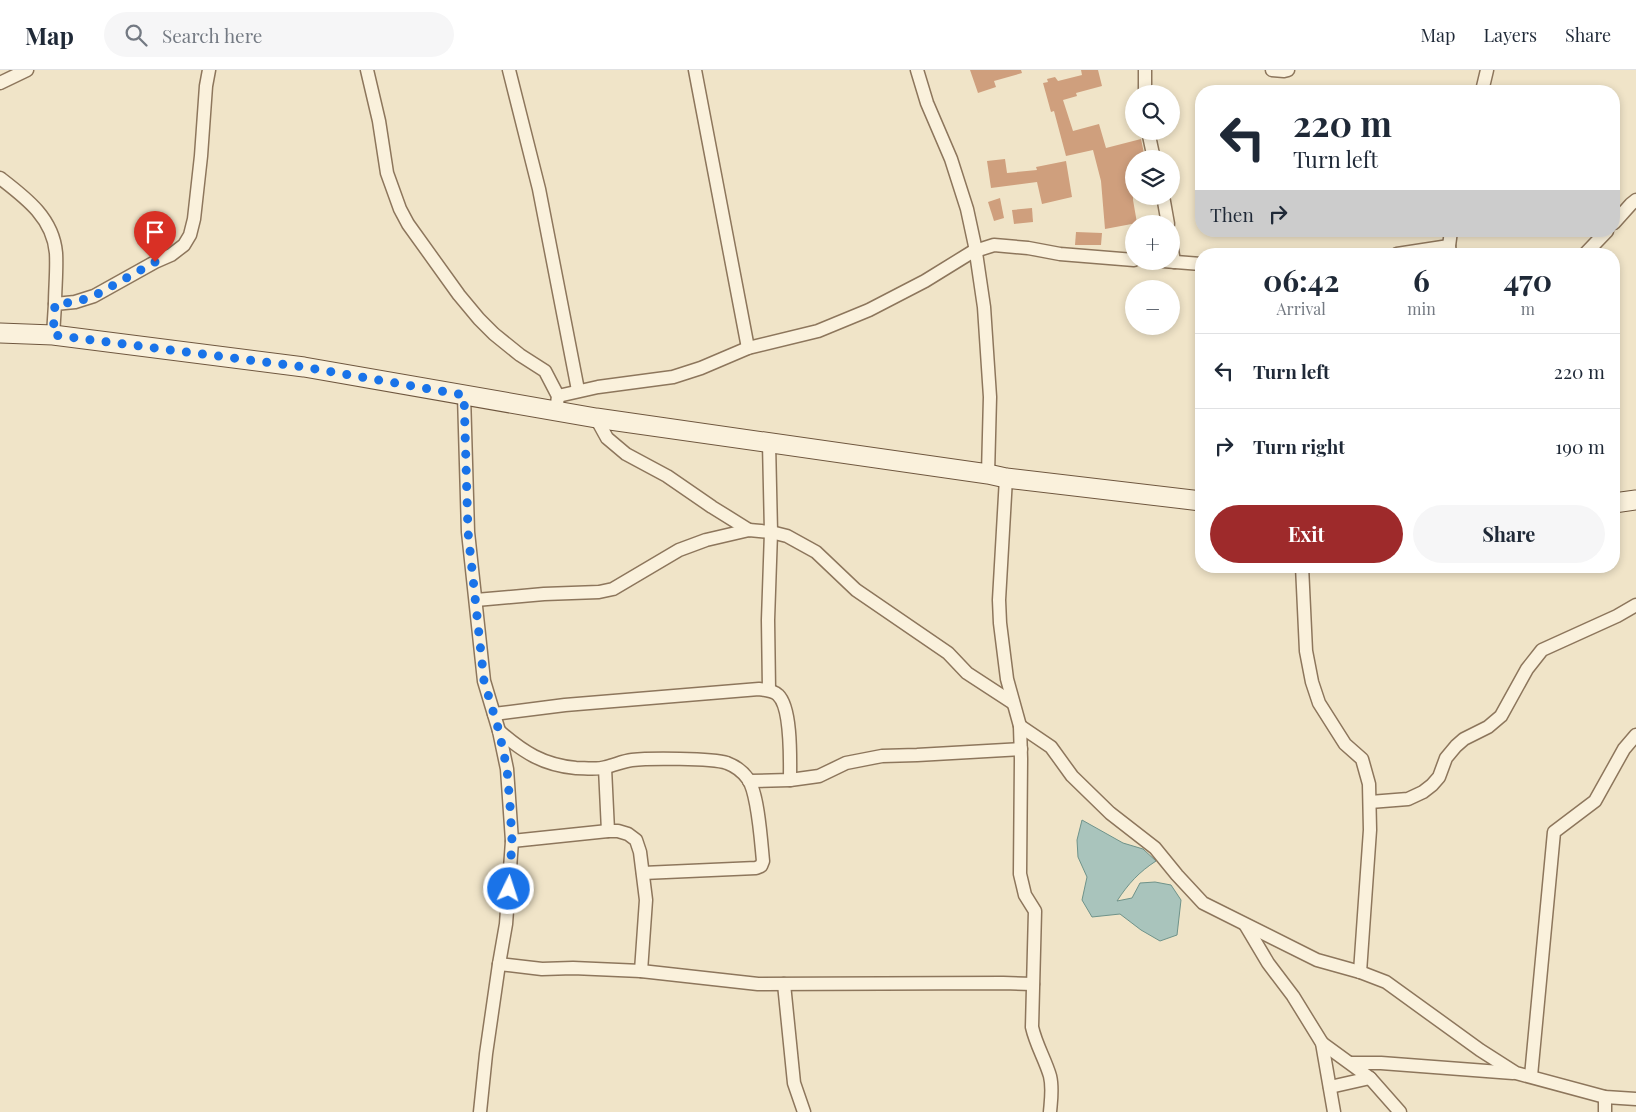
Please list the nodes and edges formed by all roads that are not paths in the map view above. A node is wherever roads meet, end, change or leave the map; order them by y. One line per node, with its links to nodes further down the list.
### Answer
1 (27, 70): 11 (street)
2 (209, 70): 23 (street)
3 (367, 70): 29 (street)
4 (509, 70): 27 (street)
5 (694, 70): 26 (street)
6 (917, 70): 19 (street)
7 (1145, 70): 12 (street)
8 (1272, 70): 9 (street)
9 (1288, 70)
10 (1488, 70): 13 (street)
11 (0, 83)
12 (1145, 85)
13 (1484, 85)
14 (0, 178): 23 (street)
15 (1636, 200): 16 (street)
16 (1620, 217)
17 (1601, 237): 18 (street)
18 (1591, 248)
19 (976, 251): 20 (street); 26 (street); 32 (street)
20 (1125, 259)
21 (1180, 263): 22 (street)
22 (1195, 264)
23 (55, 304): 25 (street)
24 (0, 333): 25 (street)
25 (53, 335): 28 (street)
26 (748, 348): 27 (street)
27 (578, 390): 29 (street)
28 (464, 395): 29 (street); 39 (street)
29 (557, 404): 30 (street)
30 (596, 418): 31 (street); 36 (street)
31 (769, 443): 32 (street); 37 (street)
32 (997, 476): 33 (street); 42 (street)
33 (1195, 500)
34 (1636, 500): 35 (street)
35 (1620, 502)
36 (749, 530): 37 (street); 39 (street)
37 (771, 532): 41 (street); 42 (street)
38 (1302, 573): 51 (street)
39 (476, 600): 43 (street)
40 (1636, 605): 51 (street)
41 (769, 690): 43 (street); 49 (street)
42 (1013, 702): 44 (street)
43 (494, 714): 45 (street)
44 (1020, 726): 47 (street); 55 (street)
45 (499, 731): 48 (street); 53 (street)
46 (1636, 735): 64 (street)
47 (1021, 749): 49 (street); 60 (street)
48 (605, 768): 50 (street); 52 (street)
49 (790, 780): 50 (street)
50 (749, 781): 54 (street)
51 (1370, 802): 58 (street)
52 (608, 831): 53 (street); 54 (street)
53 (512, 841): 56 (street)
54 (642, 873): 57 (street)
55 (1245, 925): 58 (street); 61 (street)
56 (499, 964): 57 (street); 70 (street)
57 (641, 971): 59 (street)
58 (1360, 972): 63 (street)
59 (784, 984): 60 (street); 71 (street)
60 (1033, 984): 72 (street)
61 (1322, 1043): 62 (street); 66 (street)
62 (1351, 1063): 63 (street); 65 (street)
63 (1516, 1073): 64 (street)
64 (1531, 1076): 67 (street)
65 (1370, 1078): 66 (street); 74 (street)
66 (1330, 1087): 73 (street)
67 (1605, 1096): 68 (street); 69 (street)
68 (1636, 1099)
69 (1606, 1111)
70 (480, 1112)
71 (804, 1112)
72 (1050, 1112)
73 (1334, 1112)
74 (1400, 1112)

